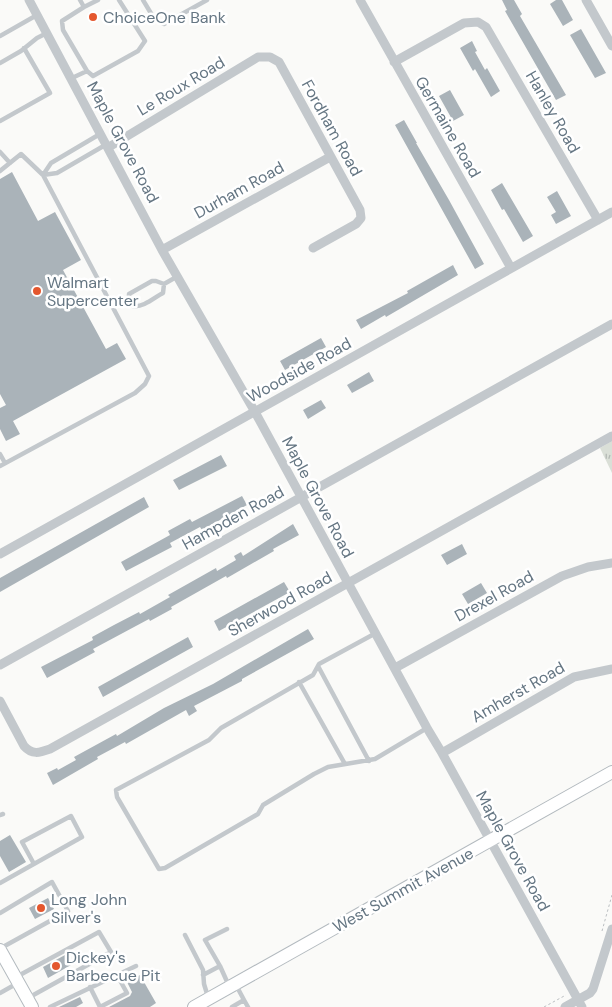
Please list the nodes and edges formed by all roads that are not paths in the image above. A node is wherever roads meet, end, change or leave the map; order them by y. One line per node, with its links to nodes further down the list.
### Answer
1 (29, 0): 10 (street, Maple Grove Road)
2 (80, 0): 9 (lane)
3 (98, 0): 9 (lane)
4 (119, 0): 18 (lane)
5 (143, 0): 6 (lane)
6 (207, 0)
7 (360, 0): 16 (street, Germaine Road)
8 (586, 0): 13 (street)
9 (84, 7): 18 (lane)
10 (37, 15): 11 (street, Maple Grove Road); 12 (lane)
11 (47, 33): 14 (lane); 19 (street, Maple Grove Road)
12 (0, 36)
13 (612, 46)
14 (24, 48): 17 (lane); 20 (lane)
15 (270, 57): 22 (street, Le Roux Road); 24 (street, Fordham Road)
16 (394, 62): 29 (street, Hanley Road); 32 (street, Germaine Road)
17 (0, 63)
18 (87, 71): 19 (lane)
19 (72, 78): 21 (street, Maple Grove Road)
20 (0, 121)
21 (101, 134): 22 (street, Maple Grove Road); 27 (lane)
22 (108, 146): 27 (lane); 31 (street, Maple Grove Road)
23 (0, 152): 25 (lane)
24 (330, 157): 30 (street, Fordham Road); 31 (street, Durham Road)
25 (10, 163): 26 (lane); 27 (lane)
26 (0, 170)
27 (43, 174): 39 (lane)
28 (612, 212): 29 (street, Woodside Road)
29 (598, 220): 32 (street, Woodside Road)
30 (313, 248)
31 (162, 250): 33 (street, Maple Grove Road)
32 (511, 268): 36 (street, Woodside Road)
33 (178, 276): 34 (lane); 36 (street, Maple Grove Road)
34 (164, 284): 34 (lane)
35 (612, 324): 41 (street, Hampden Road)
36 (255, 412): 41 (street, Maple Grove Road); 42 (street, Woodside Road)
37 (612, 436): 44 (street, Sherwood Road)
38 (0, 454): 39 (lane)
39 (5, 463): 40 (lane)
40 (0, 466)
41 (302, 497): 44 (street, Maple Grove Road); 46 (street, Hampden Road)
42 (0, 554)
43 (612, 563): 48 (street, Drexel Road)
44 (348, 583): 45 (street, Maple Grove Road); 52 (street, Sherwood Road)
45 (376, 633): 47 (lane); 48 (street, Maple Grove Road)
46 (0, 665)
47 (318, 666): 50 (lane); 55 (lane)
48 (395, 668): 53 (street, Maple Grove Road)
49 (612, 669): 54 (street, Amherst Road)
50 (299, 682): 56 (lane); 56 (lane)
51 (0, 701): 52 (street)
52 (4, 716)
53 (427, 728): 54 (street, Maple Grove Road); 55 (lane)
54 (442, 753): 58 (street, Maple Grove Road)
55 (369, 761): 56 (lane)
56 (344, 764)
57 (612, 772): 58 (street, West Summit Avenue)
58 (490, 842): 71 (street, West Summit Avenue); 76 (street, Maple Grove Road)
59 (34, 864): 59 (lane); 60 (lane)
60 (0, 883)
61 (0, 914): 65 (lane)
62 (227, 929): 67 (lane)
63 (612, 929): 76 (street)
64 (184, 935): 69 (lane)
65 (2, 956): 70 (street)
66 (136, 966): 68 (lane)
67 (220, 966): 69 (lane); 71 (lane)
68 (117, 975): 72 (lane); 72 (lane)
69 (203, 975): 74 (lane)
70 (17, 980): 73 (lane); 77 (street); 77 (lane)
71 (232, 986): 74 (street, West Summit Avenue); 75 (lane)
72 (90, 987): 78 (lane)
73 (0, 993)
74 (209, 999): 79 (street, West Summit Avenue)
75 (244, 1000): 80 (lane); 81 (lane)
76 (580, 1003): 82 (street)
77 (28, 1004)
78 (50, 1007)
79 (194, 1007)
80 (232, 1007)
81 (248, 1007)
82 (565, 1007)

